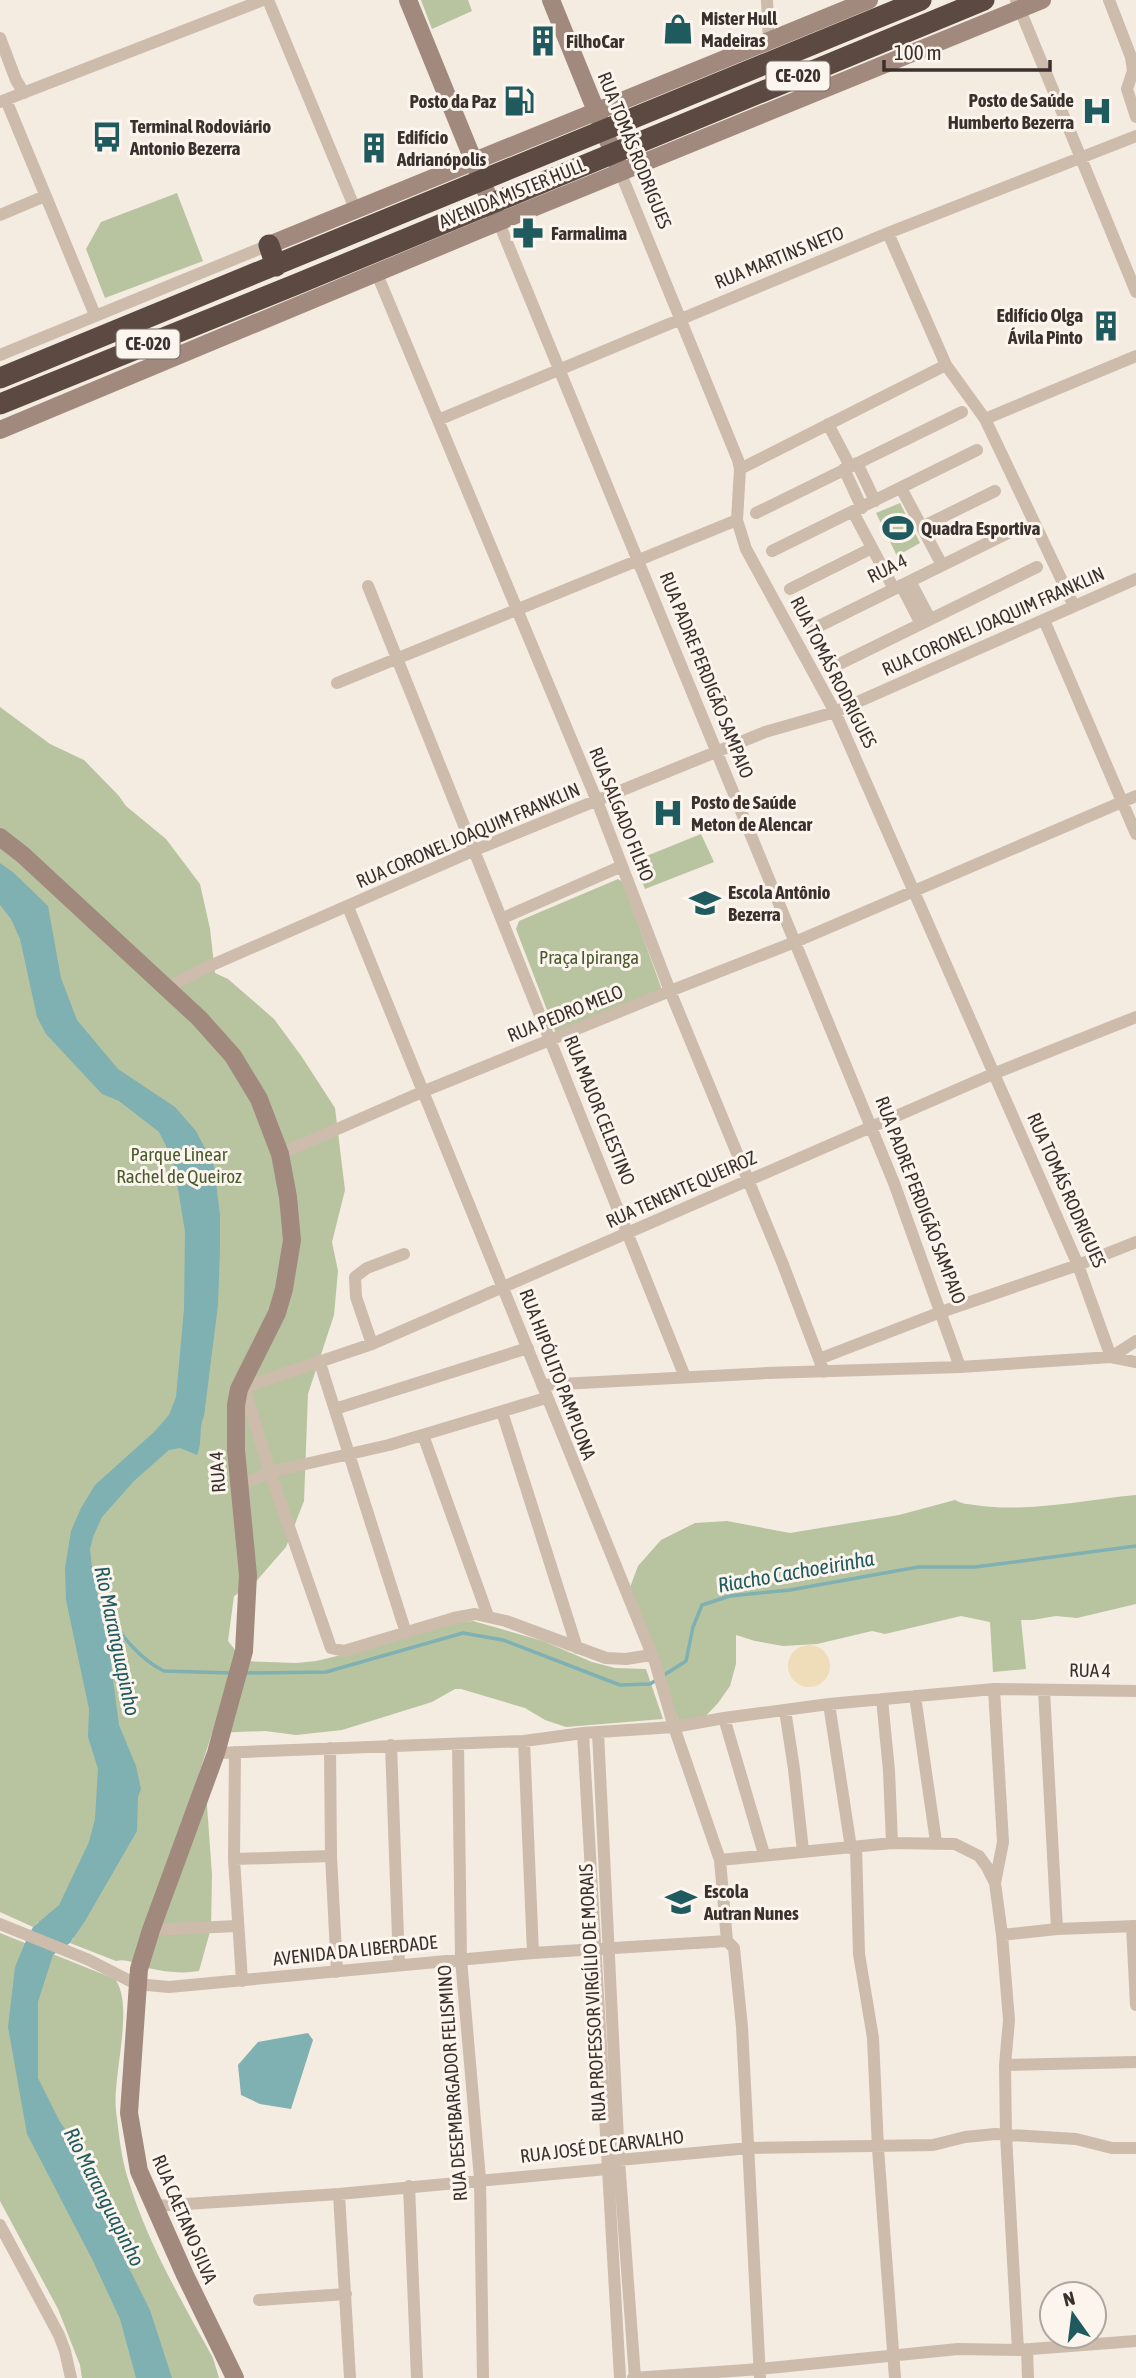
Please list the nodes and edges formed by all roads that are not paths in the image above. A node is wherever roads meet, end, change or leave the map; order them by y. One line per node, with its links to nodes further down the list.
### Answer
1 (262, 0): 14 (street)
2 (268, 0): 26 (street)
3 (408, 0): 21 (main road, RUA PADRE PERDIGÃO SAMPAIO)
4 (551, 0): 17 (main road, RUA TOMÁS RODRIGUES)
5 (766, 0): 13 (street)
6 (869, 0): 13 (main road, AVENIDA MISTER HULL)
7 (921, 0): 17 (highway, AVENIDA MISTER HULL / CE-020)
8 (984, 0): 19 (highway, AVENIDA MISTER HULL / CE-020)
9 (1042, 0): 11 (main road, AVENIDA MISTER HULL)
10 (1109, 0): 16 (street)
11 (1018, 5): 20 (street); 22 (main road, AVENIDA MISTER HULL)
12 (0, 38): 14 (street)
13 (769, 41): 17 (main road, AVENIDA MISTER HULL)
14 (24, 93): 15 (street)
15 (3, 101): 24 (street)
16 (1136, 117)
17 (600, 121): 19 (main road, RUA TOMÁS RODRIGUES); 21 (main road, AVENIDA MISTER HULL); 23 (highway, AVENIDA MISTER HULL / CE-020)
18 (1136, 136): 20 (street, RUA MARTINS NETO)
19 (613, 152): 22 (main road, RUA TOMÁS RODRIGUES); 25 (highway, AVENIDA MISTER HULL / CE-020)
20 (1082, 158): 29 (street, RUA MARTINS NETO); 33 (street)
21 (473, 162): 23 (main road, RUA PADRE PERDIGÃO SAMPAIO); 26 (main road, AVENIDA MISTER HULL)
22 (621, 174): 28 (main road, AVENIDA MISTER HULL); 36 (street, RUA TOMÁS RODRIGUES)
23 (481, 182): 25 (main road, RUA PADRE PERDIGÃO SAMPAIO); 31 (highway, AVENIDA MISTER HULL / CE-020)
24 (45, 197): 27 (street); 35 (street)
25 (490, 203): 28 (main road, RUA PADRE PERDIGÃO SAMPAIO); 34 (highway, AVENIDA MISTER HULL / CE-020)
26 (356, 211): 30 (main road, AVENIDA MISTER HULL)
27 (0, 215)
28 (499, 223): 32 (main road, AVENIDA MISTER HULL); 40 (street, RUA PADRE PERDIGÃO SAMPAIO)
29 (888, 233): 36 (street, RUA MARTINS NETO); 39 (street)
30 (269, 245): 31 (highway); 35 (street, AVENIDA MISTER HULL)
31 (276, 266): 41 (highway, AVENIDA MISTER HULL / CE-020)
32 (377, 274): 34 (main road, AVENIDA MISTER HULL); 44 (street, RUA SALGADO FILHO)
33 (1136, 292)
34 (300, 294): 42 (highway, AVENIDA MISTER HULL / CE-020); 47 (main road, AVENIDA MISTER HULL)
35 (95, 314): 37 (street, AVENIDA MISTER HULL)
36 (682, 319): 40 (street, RUA MARTINS NETO); 50 (street, RUA TOMÁS RODRIGUES)
37 (0, 355)
38 (1136, 356): 45 (street)
39 (946, 365): 45 (street); 46 (street)
40 (560, 369): 44 (street, RUA MARTINS NETO); 61 (street, RUA PADRE PERDIGÃO SAMPAIO)
41 (0, 378)
42 (0, 404)
43 (962, 412): 49 (street)
44 (438, 419): 69 (street, RUA SALGADO FILHO)
45 (985, 419): 68 (street)
46 (828, 424): 49 (street); 50 (street)
47 (0, 430)
48 (977, 450): 51 (street)
49 (850, 466): 53 (street); 54 (street); 55 (street)
50 (740, 469): 56 (street, RUA TOMÁS RODRIGUES)
51 (901, 488): 53 (street); 57 (street)
52 (995, 491): 57 (street)
53 (875, 501): 54 (street)
54 (857, 510): 59 (street); 60 (street)
55 (756, 513)
56 (737, 520): 61 (street); 76 (street, RUA TOMÁS RODRIGUES)
57 (922, 527): 62 (street)
58 (1020, 527): 62 (street, RUA 4)
59 (872, 548): 65 (street); 67 (street)
60 (772, 551)
61 (637, 561): 69 (street); 77 (street, RUA PADRE PERDIGÃO SAMPAIO)
62 (942, 565): 65 (street, RUA 4)
63 (1037, 567): 71 (street)
64 (1136, 579): 68 (street, RUA CORONEL JOAQUIM FRANKLIN)
65 (902, 585): 71 (street); 72 (street, RUA 4)
66 (368, 586): 73 (street, RUA MAJOR CELESTINO)
67 (790, 589)
68 (1074, 606): 70 (street, RUA CORONEL JOAQUIM FRANKLIN)
69 (518, 609): 73 (street); 79 (street, RUA SALGADO FILHO)
70 (1044, 620): 76 (street, RUA CORONEL JOAQUIM FRANKLIN); 80 (street)
71 (925, 622): 74 (street)
72 (811, 629)
73 (397, 658): 75 (street); 83 (street, RUA MAJOR CELESTINO)
74 (831, 668)
75 (337, 683)
76 (835, 712): 77 (street, RUA CORONEL JOAQUIM FRANKLIN); 85 (street, RUA TOMÁS RODRIGUES)
77 (717, 754): 79 (street, RUA CORONEL JOAQUIM FRANKLIN); 88 (street, RUA PADRE PERDIGÃO SAMPAIO)
78 (1136, 796): 80 (street, RUA PEDRO MELO)
79 (597, 802): 83 (street, RUA CORONEL JOAQUIM FRANKLIN); 84 (street, RUA SALGADO FILHO)
80 (1122, 802): 81 (street); 85 (street, RUA PEDRO MELO)
81 (1136, 834)
82 (0, 837): 89 (main road, RUA 4)
83 (475, 850): 86 (street, RUA CORONEL JOAQUIM FRANKLIN); 87 (street, RUA MAJOR CELESTINO)
84 (621, 866): 87 (street); 90 (street, RUA SALGADO FILHO)
85 (914, 891): 88 (street, RUA PEDRO MELO); 93 (street, RUA TOMÁS RODRIGUES)
86 (348, 907): 89 (street, RUA CORONEL JOAQUIM FRANKLIN); 94 (street, RUA HIPÓLITO PAMPLONA)
87 (503, 918): 92 (street, RUA MAJOR CELESTINO)
88 (794, 942): 90 (street, RUA PEDRO MELO); 95 (street, RUA PADRE PERDIGÃO SAMPAIO)
89 (167, 988): 96 (main road, RUA 4)
90 (670, 991): 92 (street, RUA PEDRO MELO); 97 (street, RUA SALGADO FILHO)
91 (1136, 1017): 93 (street, RUA TENENTE QUEIROZ)
92 (551, 1040): 94 (street, RUA PEDRO MELO); 98 (street, RUA MAJOR CELESTINO)
93 (993, 1074): 95 (street, RUA TENENTE QUEIROZ); 101 (street, RUA TOMÁS RODRIGUES)
94 (422, 1092): 96 (street, RUA PEDRO MELO); 102 (street, RUA HIPÓLITO PAMPLONA)
95 (871, 1127): 97 (street, RUA TENENTE QUEIROZ); 103 (street, RUA PADRE PERDIGÃO SAMPAIO)
96 (281, 1154): 113 (main road, RUA 4)
97 (748, 1180): 98 (street, RUA TENENTE QUEIROZ); 110 (street, RUA SALGADO FILHO)
98 (628, 1233): 102 (street, RUA TENENTE QUEIROZ); 112 (street, RUA MAJOR CELESTINO)
99 (1136, 1242): 101 (street)
100 (404, 1254): 105 (street)
101 (1078, 1265): 103 (street); 107 (street, RUA TOMÁS RODRIGUES)
102 (503, 1286): 105 (street, RUA TENENTE QUEIROZ); 106 (street, RUA HIPÓLITO PAMPLONA)
103 (941, 1312): 110 (street); 111 (street, RUA PADRE PERDIGÃO SAMPAIO)
104 (1136, 1341): 107 (street)
105 (372, 1344): 108 (street, RUA TENENTE QUEIROZ)
106 (527, 1348): 114 (street, RUA HIPÓLITO PAMPLONA); 115 (street)
107 (1111, 1357): 109 (street); 111 (street)
108 (319, 1360): 113 (street, RUA TENENTE QUEIROZ); 115 (street)
109 (1136, 1362)
110 (821, 1365): 111 (street); 112 (street)
111 (960, 1367)
112 (685, 1377): 114 (street)
113 (242, 1388): 119 (street); 120 (main road, RUA 4)
114 (544, 1392): 116 (street); 124 (street, RUA HIPÓLITO PAMPLONA)
115 (335, 1409): 118 (street)
116 (502, 1412): 117 (street); 123 (street)
117 (423, 1435): 118 (street); 121 (street)
118 (347, 1453): 119 (street); 122 (street)
119 (270, 1472): 120 (street); 122 (street)
120 (239, 1483): 141 (main road, RUA 4)
121 (488, 1616): 122 (street); 123 (street)
122 (406, 1633)
123 (577, 1648): 124 (street)
124 (653, 1659): 133 (street, RUA HIPÓLITO PAMPLONA)
125 (994, 1689): 126 (street, RUA 4); 128 (street, RUA 4); 150 (street)
126 (1044, 1690): 127 (street, RUA 4); 154 (street)
127 (1136, 1691)
128 (915, 1696): 129 (street, RUA 4); 142 (street)
129 (882, 1699): 130 (street, RUA 4); 143 (street)
130 (829, 1704): 131 (street, RUA 4); 144 (street)
131 (785, 1710): 132 (street, RUA 4); 145 (street)
132 (724, 1717): 133 (street, RUA 4); 146 (street)
133 (674, 1727): 135 (street, RUA 4); 149 (street, RUA HIPÓLITO PAMPLONA)
134 (583, 1733): 135 (street, RUA 4); 136 (street, RUA 4); 158 (street, RUA PROFESSOR VIRGÍLIO DE MORAIS)
135 (598, 1733): 159 (street, RUA PROFESSOR VIRGÍLIO DE MORAIS)
136 (524, 1741): 137 (street, RUA 4); 160 (street)
137 (458, 1744): 138 (street, RUA 4); 161 (street, RUA DESEMBARGADOR FELISMINO)
138 (391, 1745): 139 (street, RUA 4); 162 (street)
139 (330, 1748): 140 (street, RUA 4); 147 (street)
140 (235, 1752): 141 (street, RUA 4); 148 (street)
141 (216, 1753): 155 (main road, RUA 4)
142 (936, 1842): 143 (street); 150 (street)
143 (892, 1843): 144 (street)
144 (853, 1848): 145 (street); 172 (street)
145 (803, 1851): 146 (street)
146 (764, 1854): 149 (street)
147 (331, 1856): 148 (street); 163 (street)
148 (234, 1859): 152 (street)
149 (720, 1860): 157 (street, RUA HIPÓLITO PAMPLONA)
150 (995, 1882): 156 (street)
151 (0, 1924): 165 (street, AVENIDA DA LIBERDADE)
152 (237, 1926): 155 (street); 164 (street)
153 (1134, 1926): 154 (street); 166 (street)
154 (1057, 1929): 156 (street)
155 (151, 1930): 165 (main road, RUA 4)
156 (1002, 1935): 169 (street)
157 (727, 1941): 159 (street, AVENIDA DA LIBERDADE); 171 (street, RUA HIPÓLITO PAMPLONA)
158 (595, 1948): 159 (street, AVENIDA DA LIBERDADE); 160 (street, AVENIDA DA LIBERDADE); 167 (street, RUA PROFESSOR VIRGÍLIO DE MORAIS)
159 (609, 1949): 167 (street, RUA PROFESSOR VIRGÍLIO DE MORAIS)
160 (533, 1953): 161 (street, AVENIDA DA LIBERDADE)
161 (461, 1959): 162 (street, AVENIDA DA LIBERDADE); 176 (street, RUA DESEMBARGADOR FELISMINO)
162 (399, 1965): 163 (street, AVENIDA DA LIBERDADE)
163 (337, 1972): 164 (street, AVENIDA DA LIBERDADE)
164 (242, 1980): 165 (street, AVENIDA DA LIBERDADE)
165 (136, 1984): 179 (main road, RUA CAETANO SILVA)
166 (1136, 2005)
167 (607, 2046): 174 (street, RUA PROFESSOR VIRGÍLIO DE MORAIS); 175 (street, RUA PROFESSOR VIRGÍLIO DE MORAIS)
168 (1136, 2062): 169 (street)
169 (1005, 2065): 170 (street)
170 (1006, 2135): 172 (street, RUA JOSÉ DE CARVALHO); 173 (street, RUA JOSÉ DE CARVALHO); 185 (street)
171 (749, 2148): 172 (street, RUA JOSÉ DE CARVALHO); 174 (street, RUA JOSÉ DE CARVALHO); 187 (street, RUA HIPÓLITO PAMPLONA)
172 (878, 2148): 186 (street)
173 (1136, 2148)
174 (619, 2160): 175 (street, RUA JOSÉ DE CARVALHO); 181 (street, RUA PROFESSOR VIRGÍLIO DE MORAIS)
175 (607, 2169): 176 (street, RUA JOSÉ DE CARVALHO); 181 (street, RUA PROFESSOR VIRGÍLIO DE MORAIS)
176 (480, 2179): 177 (street, RUA JOSÉ DE CARVALHO); 192 (street, RUA DESEMBARGADOR FELISMINO)
177 (409, 2186): 178 (street, RUA JOSÉ DE CARVALHO); 191 (street)
178 (339, 2194): 179 (street, RUA JOSÉ DE CARVALHO); 182 (street)
179 (155, 2206): 189 (main road, RUA CAETANO SILVA)
180 (0, 2225): 188 (street)
181 (622, 2277): 193 (street, RUA PROFESSOR VIRGÍLIO DE MORAIS); 194 (street, RUA PROFESSOR VIRGÍLIO DE MORAIS)
182 (346, 2294): 183 (street); 190 (street)
183 (259, 2300)
184 (1136, 2341): 185 (street)
185 (1022, 2350): 186 (street); 196 (street)
186 (893, 2356): 187 (street); 195 (street)
187 (760, 2373): 194 (street)
188 (71, 2378)
189 (235, 2378)
190 (351, 2378)
191 (417, 2378)
192 (483, 2378)
193 (620, 2378)
194 (634, 2378)
195 (895, 2378)
196 (1028, 2378)

